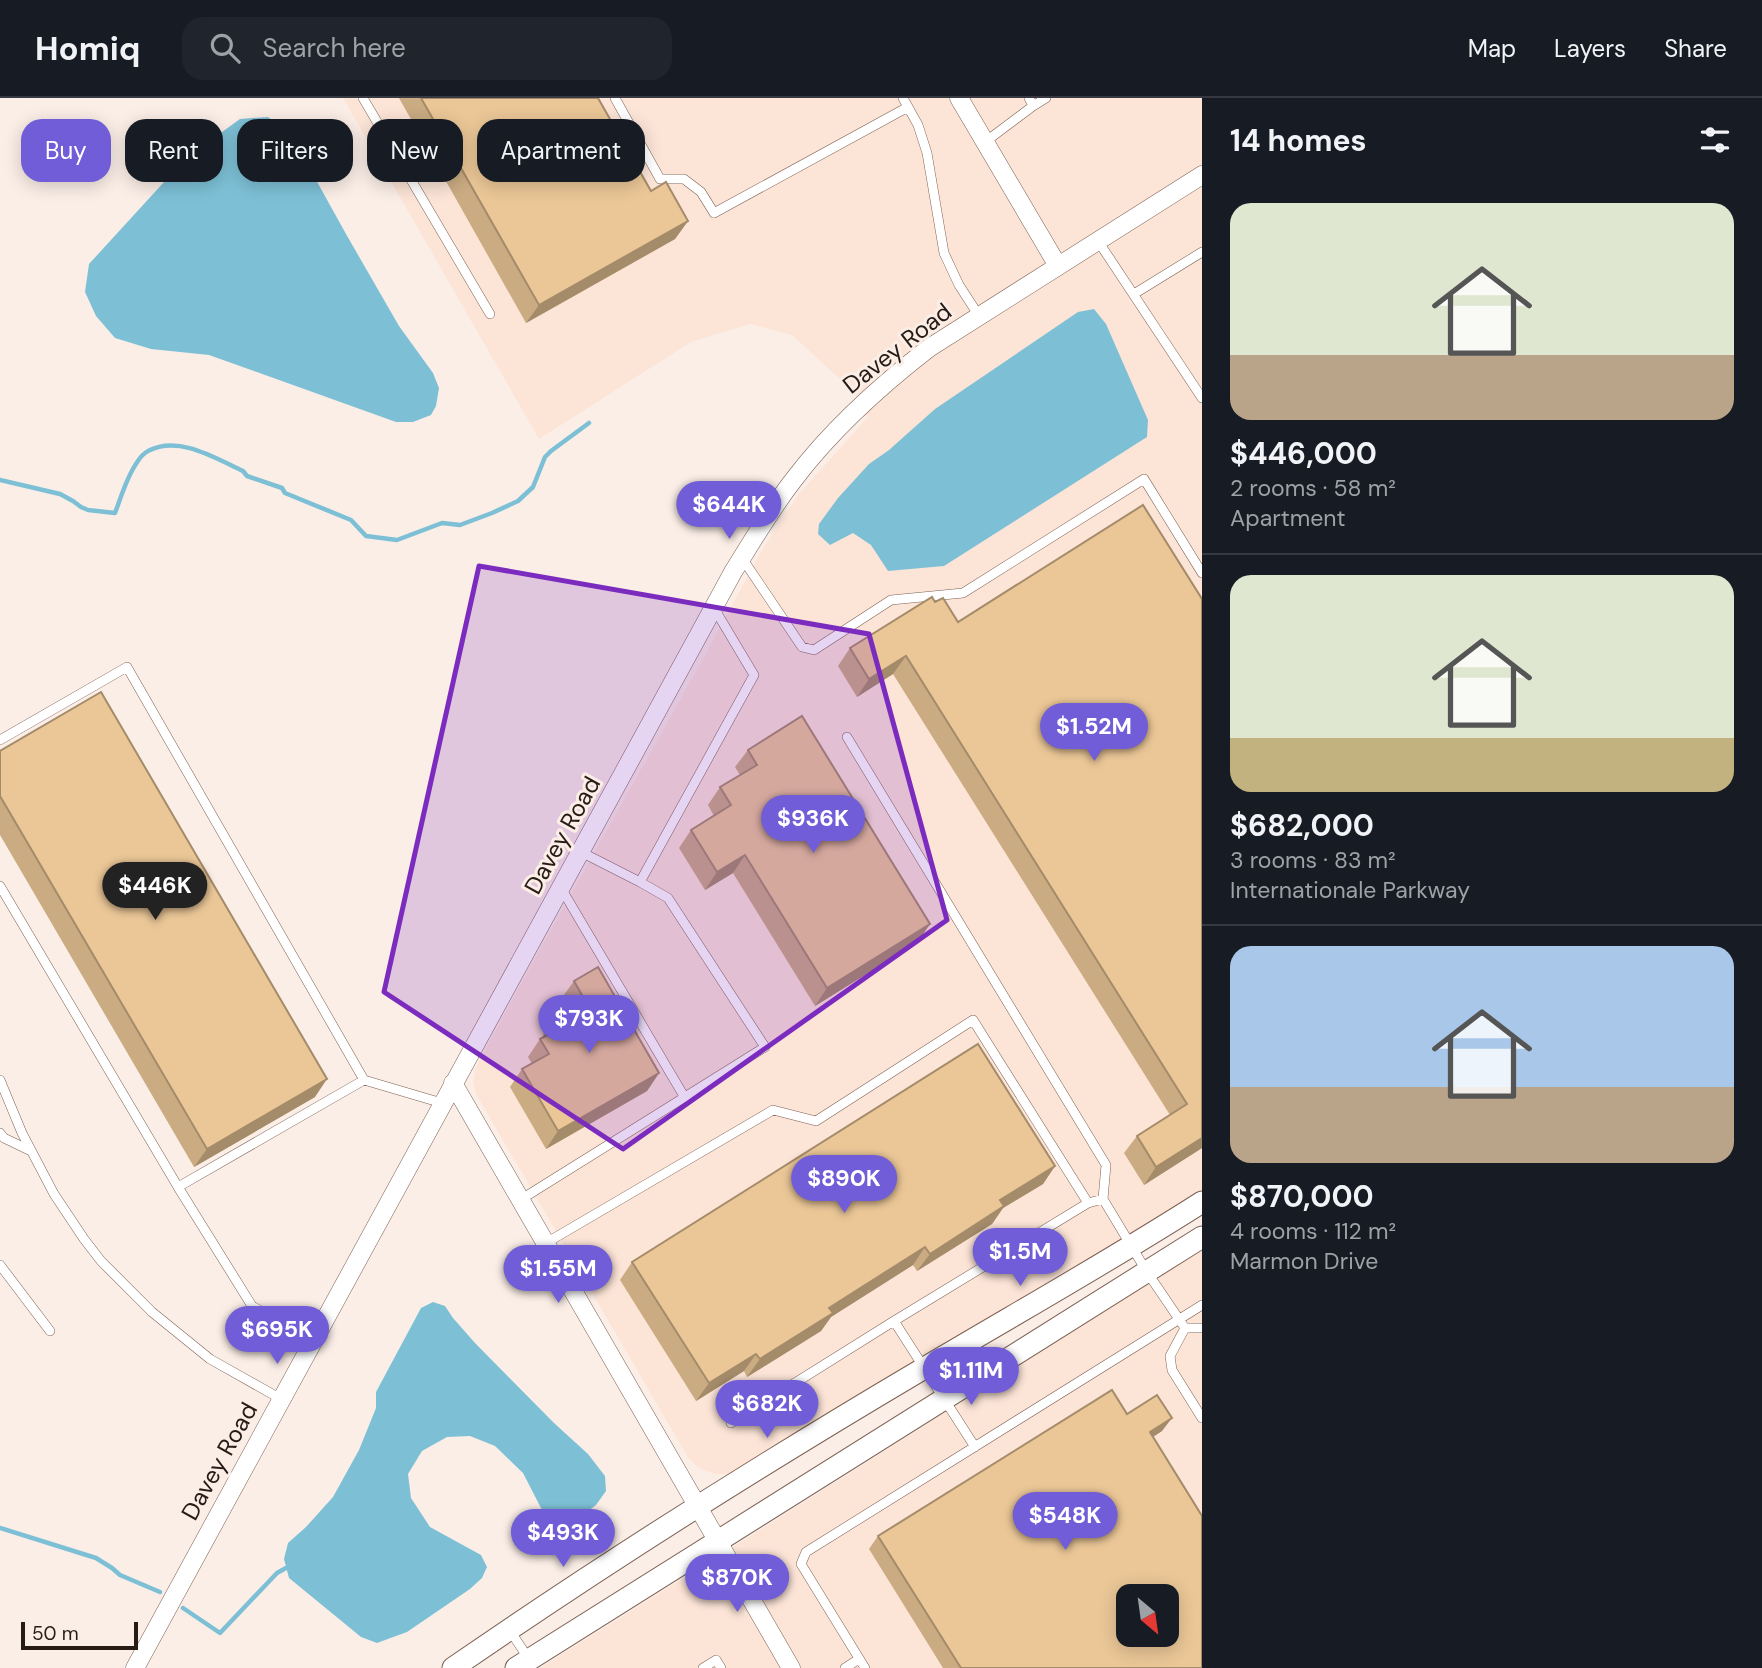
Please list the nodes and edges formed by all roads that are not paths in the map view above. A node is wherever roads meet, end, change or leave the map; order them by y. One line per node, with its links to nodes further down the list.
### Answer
1 (363, 98): 13 (lane)
2 (615, 98): 5 (lane)
3 (959, 98): 7 (street)
4 (1046, 98): 6 (lane)
5 (906, 102): 14 (lane)
6 (1031, 102): 7 (lane)
7 (985, 142): 11 (street)
8 (1202, 175): 9 (street, Davey Road)
9 (1098, 241): 11 (street, Davey Road); 12 (lane)
10 (1202, 252): 12 (lane)
11 (1058, 266): 14 (street, Davey Road)
12 (1134, 294): 15 (lane)
13 (490, 313)
14 (979, 316): 16 (street, Davey Road)
15 (1202, 398)
16 (742, 558): 17 (lane); 18 (street, Davey Road)
17 (1202, 573)
18 (714, 608): 21 (street, Davey Road); 22 (lane)
19 (847, 737): 34 (lane)
20 (0, 740): 26 (lane)
21 (580, 852): 22 (lane); 24 (street, Davey Road)
22 (640, 882): 28 (lane)
23 (0, 886): 32 (lane)
24 (561, 888): 27 (street, Davey Road); 28 (lane)
25 (0, 1080): 31 (lane)
26 (364, 1080): 29 (lane); 32 (lane)
27 (453, 1083): 29 (street, Davey Road); 33 (street)
28 (685, 1098): 33 (lane)
29 (442, 1103): 48 (street, Davey Road)
30 (0, 1133): 31 (lane)
31 (31, 1151): 51 (lane)
32 (178, 1187): 48 (lane)
33 (520, 1199): 38 (street)
34 (1103, 1199): 36 (lane); 39 (lane)
35 (1202, 1202): 39 (street)
36 (1088, 1203): 38 (lane); 44 (lane)
37 (1202, 1237): 41 (street)
38 (545, 1243): 55 (street)
39 (1131, 1247): 41 (lane); 49 (street)
40 (0, 1265): 47 (lane)
41 (1147, 1272): 43 (lane); 50 (street)
42 (1202, 1305): 43 (lane)
43 (1179, 1319): 45 (lane); 54 (lane)
44 (894, 1321): 49 (lane); 53 (lane)
45 (1185, 1328): 46 (lane); 52 (lane)
46 (1202, 1328)
47 (50, 1331)
48 (313, 1341): 51 (street, Davey Road)
49 (924, 1368): 50 (lane); 55 (street)
50 (945, 1398): 54 (lane); 56 (street)
51 (281, 1399): 60 (street, Davey Road)
52 (1202, 1418)
53 (731, 1423)
54 (975, 1447): 58 (lane)
55 (697, 1507): 56 (street); 57 (street)
56 (717, 1541): 59 (street); 64 (street)
57 (509, 1629): 59 (lane); 61 (street)
58 (862, 1664): 65 (lane)
59 (527, 1665)
60 (135, 1668)
61 (453, 1668)
62 (703, 1668): 63 (lane)
63 (721, 1668)
64 (791, 1668)
65 (845, 1668)

